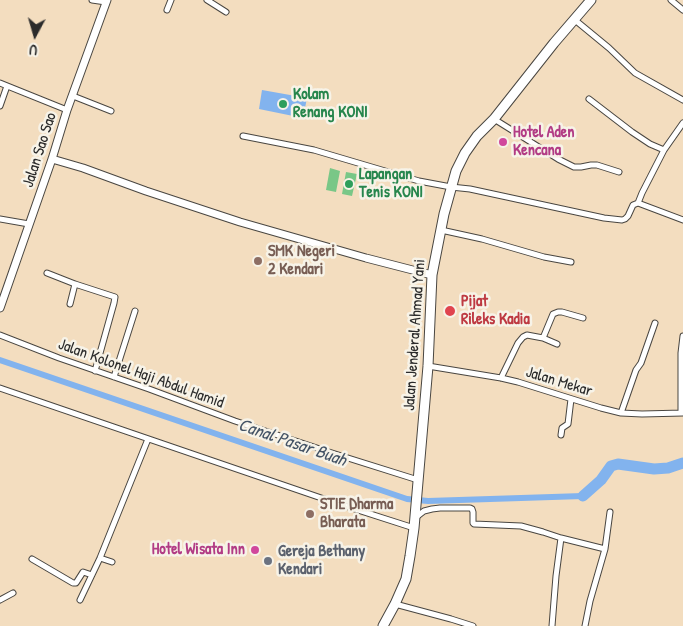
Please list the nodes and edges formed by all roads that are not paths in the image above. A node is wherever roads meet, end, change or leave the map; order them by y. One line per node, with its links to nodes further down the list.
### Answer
1 (92, 0): 6 (street)
2 (171, 0): 7 (street)
3 (208, 0): 9 (street)
4 (591, 0): 10 (highway, Jalan Jenderal Ahmad Yani)
5 (671, 0): 8 (street)
6 (106, 1): 13 (street, Jalan Sao Sao)
7 (167, 10)
8 (683, 10)
9 (226, 12)
10 (575, 20): 15 (street); 19 (highway, Jalan Jenderal Ahmad Yani)
11 (0, 83): 12 (street)
12 (7, 86): 16 (street); 17 (street)
13 (73, 96): 17 (street, Jalan Sao Sao); 18 (street)
14 (589, 99): 22 (street)
15 (683, 100)
16 (0, 106)
17 (67, 110): 23 (street, Jalan Sao Sao)
18 (111, 111)
19 (494, 119): 24 (street); 25 (highway, Jalan Jenderal Ahmad Yani)
20 (683, 123): 22 (street)
21 (243, 136): 25 (street)
22 (664, 150): 26 (street)
23 (52, 159): 29 (street, Jalan Sao Sao); 33 (street)
24 (620, 172)
25 (451, 187): 26 (street); 30 (highway, Jalan Jenderal Ahmad Yani)
26 (638, 202): 28 (street)
27 (0, 219): 29 (street)
28 (683, 220)
29 (29, 224): 36 (street, Jalan Sao Sao)
30 (441, 230): 31 (street); 33 (highway, Jalan Jenderal Ahmad Yani)
31 (571, 262)
32 (47, 273): 34 (street)
33 (432, 275): 44 (highway, Jalan Jenderal Ahmad Yani)
34 (75, 284): 35 (street); 45 (street)
35 (70, 304)
36 (0, 308)
37 (135, 311): 46 (street)
38 (583, 318): 42 (street)
39 (655, 323): 50 (street)
40 (0, 335): 45 (street, Jalan Kolonel Haji Abdul Hamid)
41 (683, 336): 51 (street)
42 (543, 338): 43 (street); 47 (street)
43 (556, 344)
44 (428, 366): 47 (street, Jalan Mekar); 54 (highway, Jalan Jenderal Ahmad Yani)
45 (95, 371): 46 (street, Jalan Kolonel Haji Abdul Hamid)
46 (114, 377): 54 (street, Jalan Kolonel Haji Abdul Hamid)
47 (502, 378): 49 (street, Jalan Mekar)
48 (0, 388): 53 (street)
49 (571, 399): 50 (street, Jalan Mekar); 52 (street)
50 (621, 413): 51 (street, Jalan Mekar)
51 (682, 413)
52 (561, 435)
53 (148, 439): 56 (street); 59 (street)
54 (418, 484): 56 (highway, Jalan Jenderal Ahmad Yani)
55 (610, 512): 58 (street)
56 (415, 519): 57 (street); 66 (highway, Jalan Jenderal Ahmad Yani)
57 (561, 538): 58 (street); 69 (street)
58 (605, 549): 70 (street)
59 (100, 558): 61 (street); 62 (street)
60 (32, 559): 62 (street)
61 (112, 562)
62 (92, 575): 65 (street)
63 (13, 593): 64 (street)
64 (0, 600)
65 (80, 600)
66 (395, 604): 67 (highway, Jalan Jenderal Ahmad Yani); 68 (street)
67 (383, 626)
68 (473, 626)
69 (552, 626)
70 (585, 626)

